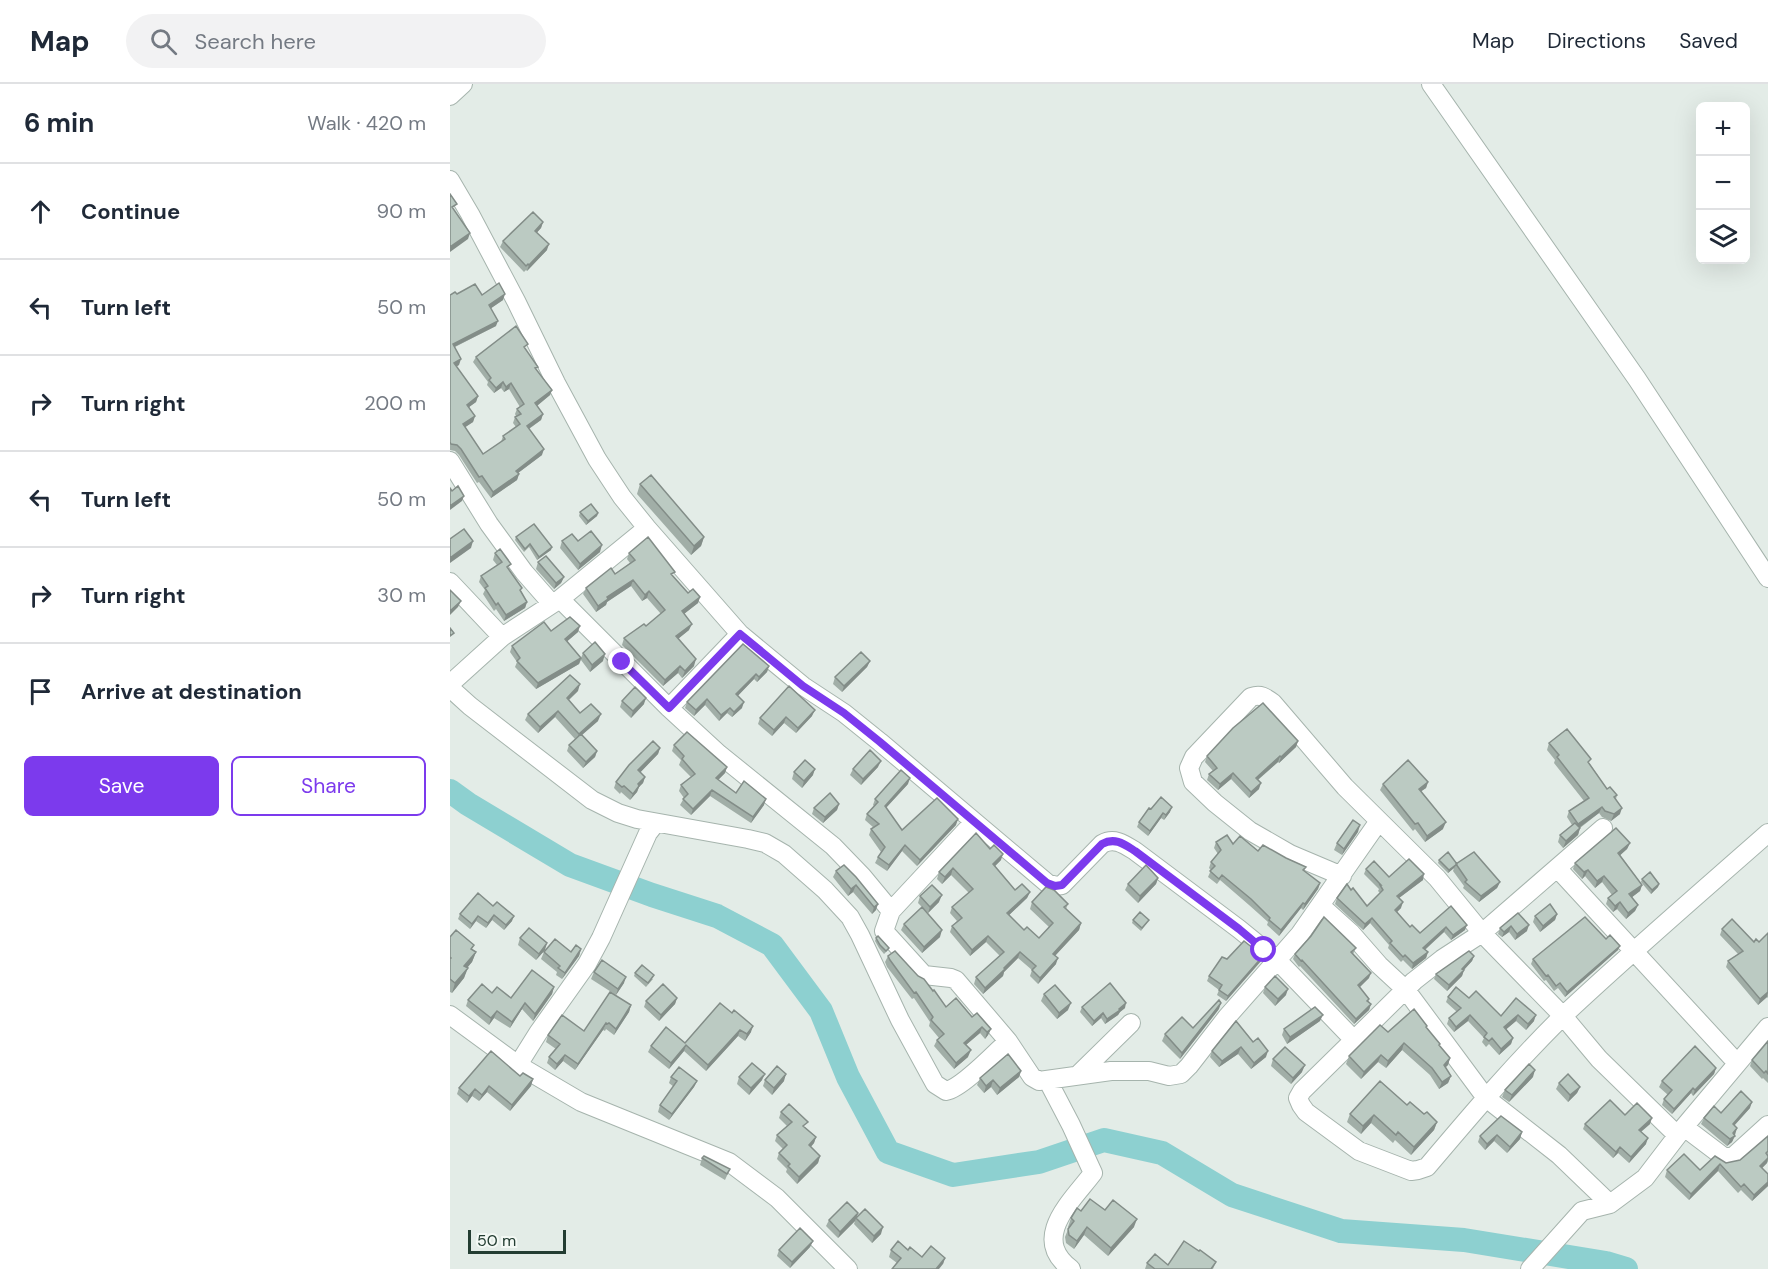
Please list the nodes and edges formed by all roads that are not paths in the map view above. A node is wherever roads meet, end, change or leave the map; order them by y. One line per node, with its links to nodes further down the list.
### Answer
1 (463, 84): 3 (street)
2 (1431, 84): 7 (street)
3 (450, 96)
4 (450, 180): 6 (street)
5 (453, 470): 9 (street)
6 (647, 528): 9 (street); 10 (street)
7 (1768, 578)
8 (450, 582): 11 (street)
9 (556, 602): 11 (street); 13 (street)
10 (740, 634): 13 (street); 15 (street)
11 (502, 637): 12 (street)
12 (450, 686): 16 (street)
13 (669, 708): 22 (street)
14 (1379, 821): 20 (street); 20 (street); 23 (street)
15 (974, 822): 22 (street); 25 (street)
16 (652, 828): 32 (street); 34 (street)
17 (1603, 828): 19 (street)
18 (1768, 833): 24 (street)
19 (1558, 868): 23 (street); 24 (street)
20 (1342, 876): 21 (street)
21 (1321, 906): 25 (street); 26 (street)
22 (891, 911): 32 (street)
23 (1482, 933): 26 (street); 28 (street)
24 (1634, 952): 28 (street); 33 (street)
25 (1277, 960): 31 (street); 35 (street)
26 (1406, 990): 31 (street); 37 (street)
27 (450, 1015): 34 (street)
28 (1563, 1016): 37 (street); 39 (street)
29 (1131, 1023): 35 (street)
30 (1768, 1027): 33 (street)
31 (1353, 1040): 37 (street)
32 (1008, 1041): 36 (street)
33 (1737, 1063): 39 (street)
34 (518, 1065): 41 (street)
35 (1078, 1075): 36 (street)
36 (1048, 1080): 42 (street)
37 (1486, 1098): 40 (street)
38 (1768, 1125): 39 (street)
39 (1681, 1131): 40 (street)
40 (1610, 1204): 43 (street)
41 (848, 1269)
42 (1071, 1269)
43 (1530, 1269)

